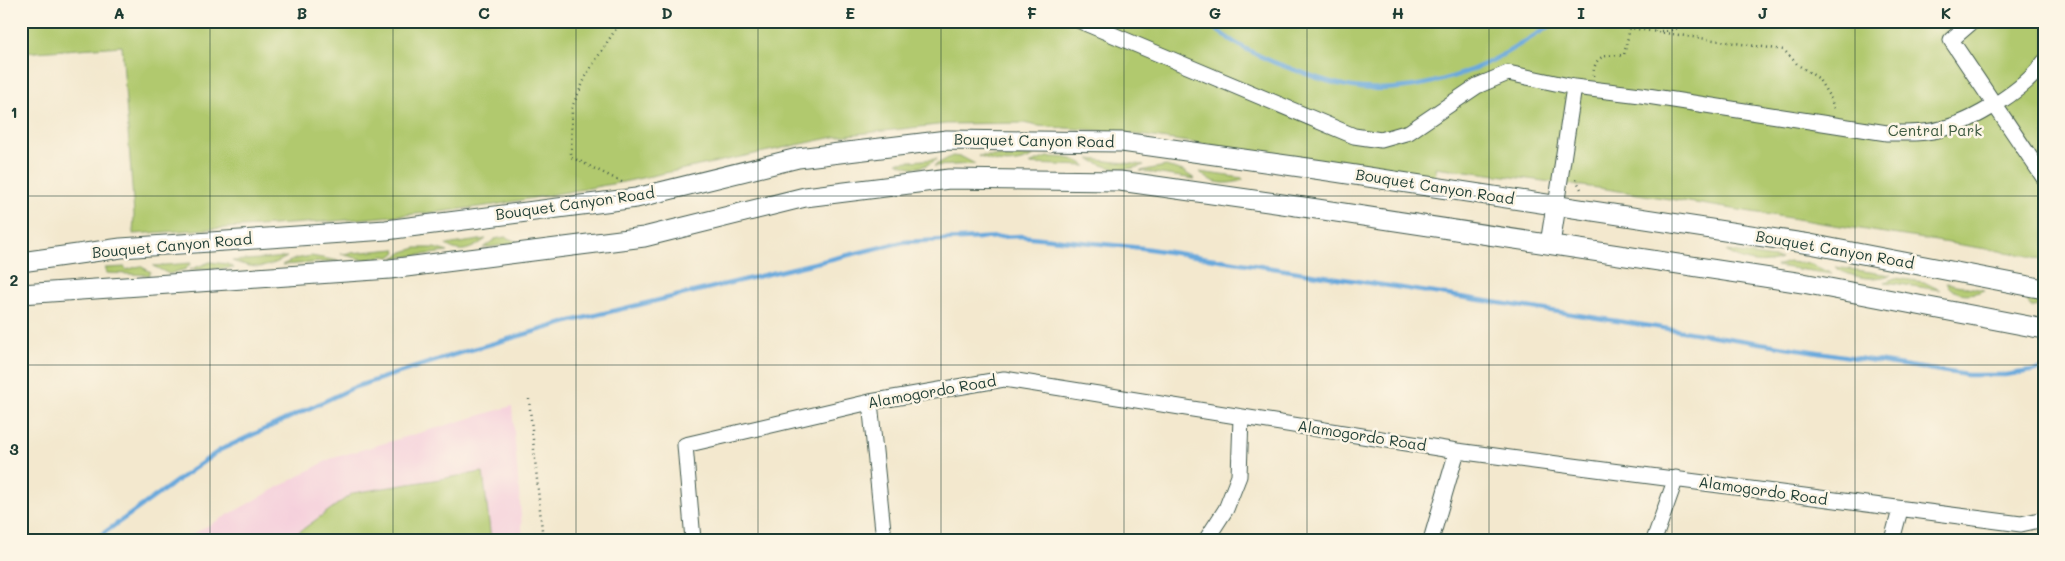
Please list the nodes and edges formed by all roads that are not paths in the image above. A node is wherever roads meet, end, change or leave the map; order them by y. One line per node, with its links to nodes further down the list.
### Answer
1 (1080, 21): 4 (street)
2 (1973, 21): 5 (street)
3 (2044, 62): 5 (street)
4 (1574, 87): 5 (street); 7 (street)
5 (1994, 104): 6 (street)
6 (2044, 178)
7 (1556, 206): 8 (main road); 9 (main road, Bouquet Canyon Road); 10 (main road, Bouquet Canyon Road)
8 (1550, 244): 11 (main road); 12 (main road)
9 (21, 262)
10 (2044, 289)
11 (21, 294)
12 (2044, 329)
13 (870, 402): 14 (street, Alamogordo Road); 19 (street, Alamogordo Road); 20 (street)
14 (1242, 417): 15 (street, Alamogordo Road); 21 (street)
15 (1457, 451): 16 (street, Alamogordo Road); 22 (street)
16 (1676, 478): 17 (street, Alamogordo Road); 23 (street)
17 (1900, 510): 18 (street, Alamogordo Road); 24 (street)
18 (2044, 519)
19 (693, 540)
20 (884, 540)
21 (1206, 540)
22 (1431, 540)
23 (1654, 540)
24 (1892, 540)

